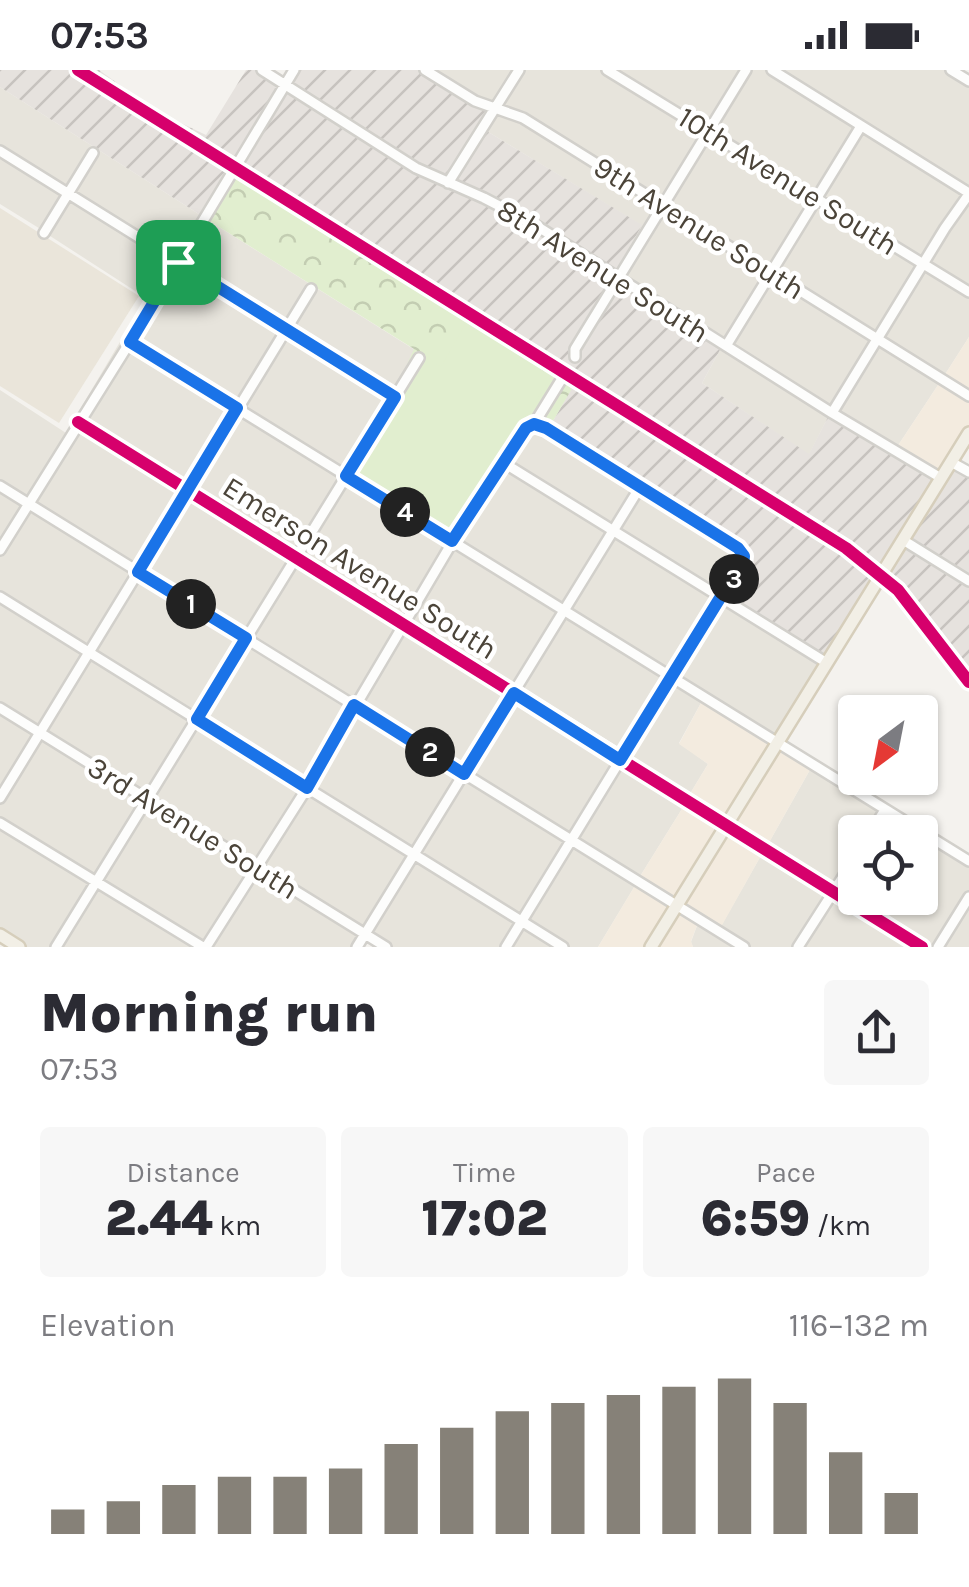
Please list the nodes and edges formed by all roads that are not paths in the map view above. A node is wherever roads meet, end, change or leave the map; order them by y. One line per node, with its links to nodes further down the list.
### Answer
1 (262, 70): 10 (street, 8th Avenue South)
2 (294, 70): 10 (street)
3 (425, 70): 11 (street, 9th Avenue South)
4 (519, 70): 11 (street)
5 (607, 70): 13 (street, 10th Avenue South)
6 (746, 70): 13 (street)
7 (772, 70): 12 (street)
8 (950, 70): 9 (street)
9 (969, 81)
10 (285, 84): 16 (street, 8th Avenue South); 22 (street)
11 (495, 108): 16 (street); 20 (street, 9th Avenue South)
12 (862, 126): 18 (street); 19 (street)
13 (709, 132): 19 (street, 10th Avenue South); 20 (street)
14 (0, 150): 17 (street)
15 (92, 153): 17 (street)
16 (448, 183): 25 (street, 8th Avenue South)
17 (68, 193): 21 (street); 22 (street)
18 (969, 194): 23 (street)
19 (817, 198): 23 (street, 10th Avenue South); 24 (street)
20 (663, 204): 24 (street, 9th Avenue South); 25 (street)
21 (44, 234)
22 (178, 262): 28 (street); 30 (street)
23 (923, 264): 27 (street, 10th Avenue South); 29 (street)
24 (770, 273): 29 (street, 9th Avenue South); 31 (street)
25 (618, 278): 31 (street, 8th Avenue South); 32 (street)
26 (311, 289): 28 (street)
27 (969, 292)
28 (286, 329): 36 (street); 37 (street)
29 (878, 340): 35 (street, 9th Avenue South); 38 (street)
30 (130, 342): 37 (street); 39 (street)
31 (726, 346): 38 (street, 8th Avenue South)
32 (575, 357)
33 (419, 358): 36 (street)
34 (566, 372): 40 (street)
35 (969, 396)
36 (395, 397): 45 (street)
37 (237, 408): 45 (street); 49 (street)
38 (832, 413): 46 (street, 8th Avenue South)
39 (78, 422): 49 (street, Emerson Avenue South); 50 (street)
40 (534, 424): 43 (street); 48 (street)
41 (969, 433): 42 (main road)
42 (951, 462): 44 (street); 46 (main road)
43 (504, 463): 51 (street); 53 (street)
44 (969, 472)
45 (346, 476): 53 (street); 55 (street)
46 (941, 478): 52 (main road)
47 (0, 486): 50 (street)
48 (640, 487): 51 (street); 59 (street)
49 (188, 490): 55 (street, Emerson Avenue South); 56 (street)
50 (29, 504): 54 (street); 56 (street)
51 (613, 531): 59 (street); 60 (street)
52 (903, 540): 57 (street); 64 (main road)
53 (452, 541): 60 (street); 61 (street)
54 (0, 550)
55 (296, 558): 61 (street, Emerson Avenue South); 62 (street)
56 (138, 572): 62 (street); 63 (street)
57 (969, 582)
58 (0, 597): 63 (street)
59 (720, 598): 64 (street); 65 (street)
60 (564, 610): 65 (street); 66 (street)
61 (402, 624): 66 (street, Emerson Avenue South); 67 (street)
62 (246, 638): 67 (street); 69 (street)
63 (89, 652): 69 (street); 70 (street)
64 (826, 663): 71 (main road)
65 (671, 677): 71 (street); 72 (street)
66 (514, 693): 72 (street, Emerson Avenue South); 73 (street)
67 (354, 705): 73 (street); 74 (street)
68 (0, 708): 70 (street, 3rd Avenue South)
69 (197, 719): 74 (street); 76 (street)
70 (40, 733): 75 (street); 76 (street, 3rd Avenue South)
71 (777, 743): 77 (street); 80 (main road)
72 (620, 760): 80 (street, Emerson Avenue South); 81 (street)
73 (464, 774): 81 (street); 82 (street)
74 (307, 788): 82 (street); 84 (street)
75 (0, 798)
76 (148, 799): 84 (street, 3rd Avenue South); 85 (street)
77 (885, 810): 78 (street); 83 (street)
78 (882, 815)
79 (0, 823): 85 (street)
80 (727, 826): 87 (street, Emerson Avenue South); 89 (main road)
81 (571, 840): 89 (street); 90 (street)
82 (414, 854): 90 (street); 91 (street)
83 (969, 861)
84 (256, 867): 91 (street, 3rd Avenue South); 95 (street)
85 (97, 882): 94 (street); 95 (street)
86 (838, 883): 87 (street)
87 (833, 890): 102 (street); 103 (street, Emerson Avenue South)
88 (969, 898): 104 (street)
89 (677, 906): 100 (main road); 101 (street)
90 (522, 921): 98 (street); 99 (street)
91 (365, 934): 96 (street); 97 (street, 3rd Avenue South)
92 (0, 935): 93 (main road)
93 (19, 947)
94 (56, 947)
95 (204, 947)
96 (357, 947)
97 (386, 947)
98 (506, 947)
99 (563, 947)
100 (651, 947)
101 (744, 947)
102 (798, 947)
103 (922, 947)
104 (938, 947)

